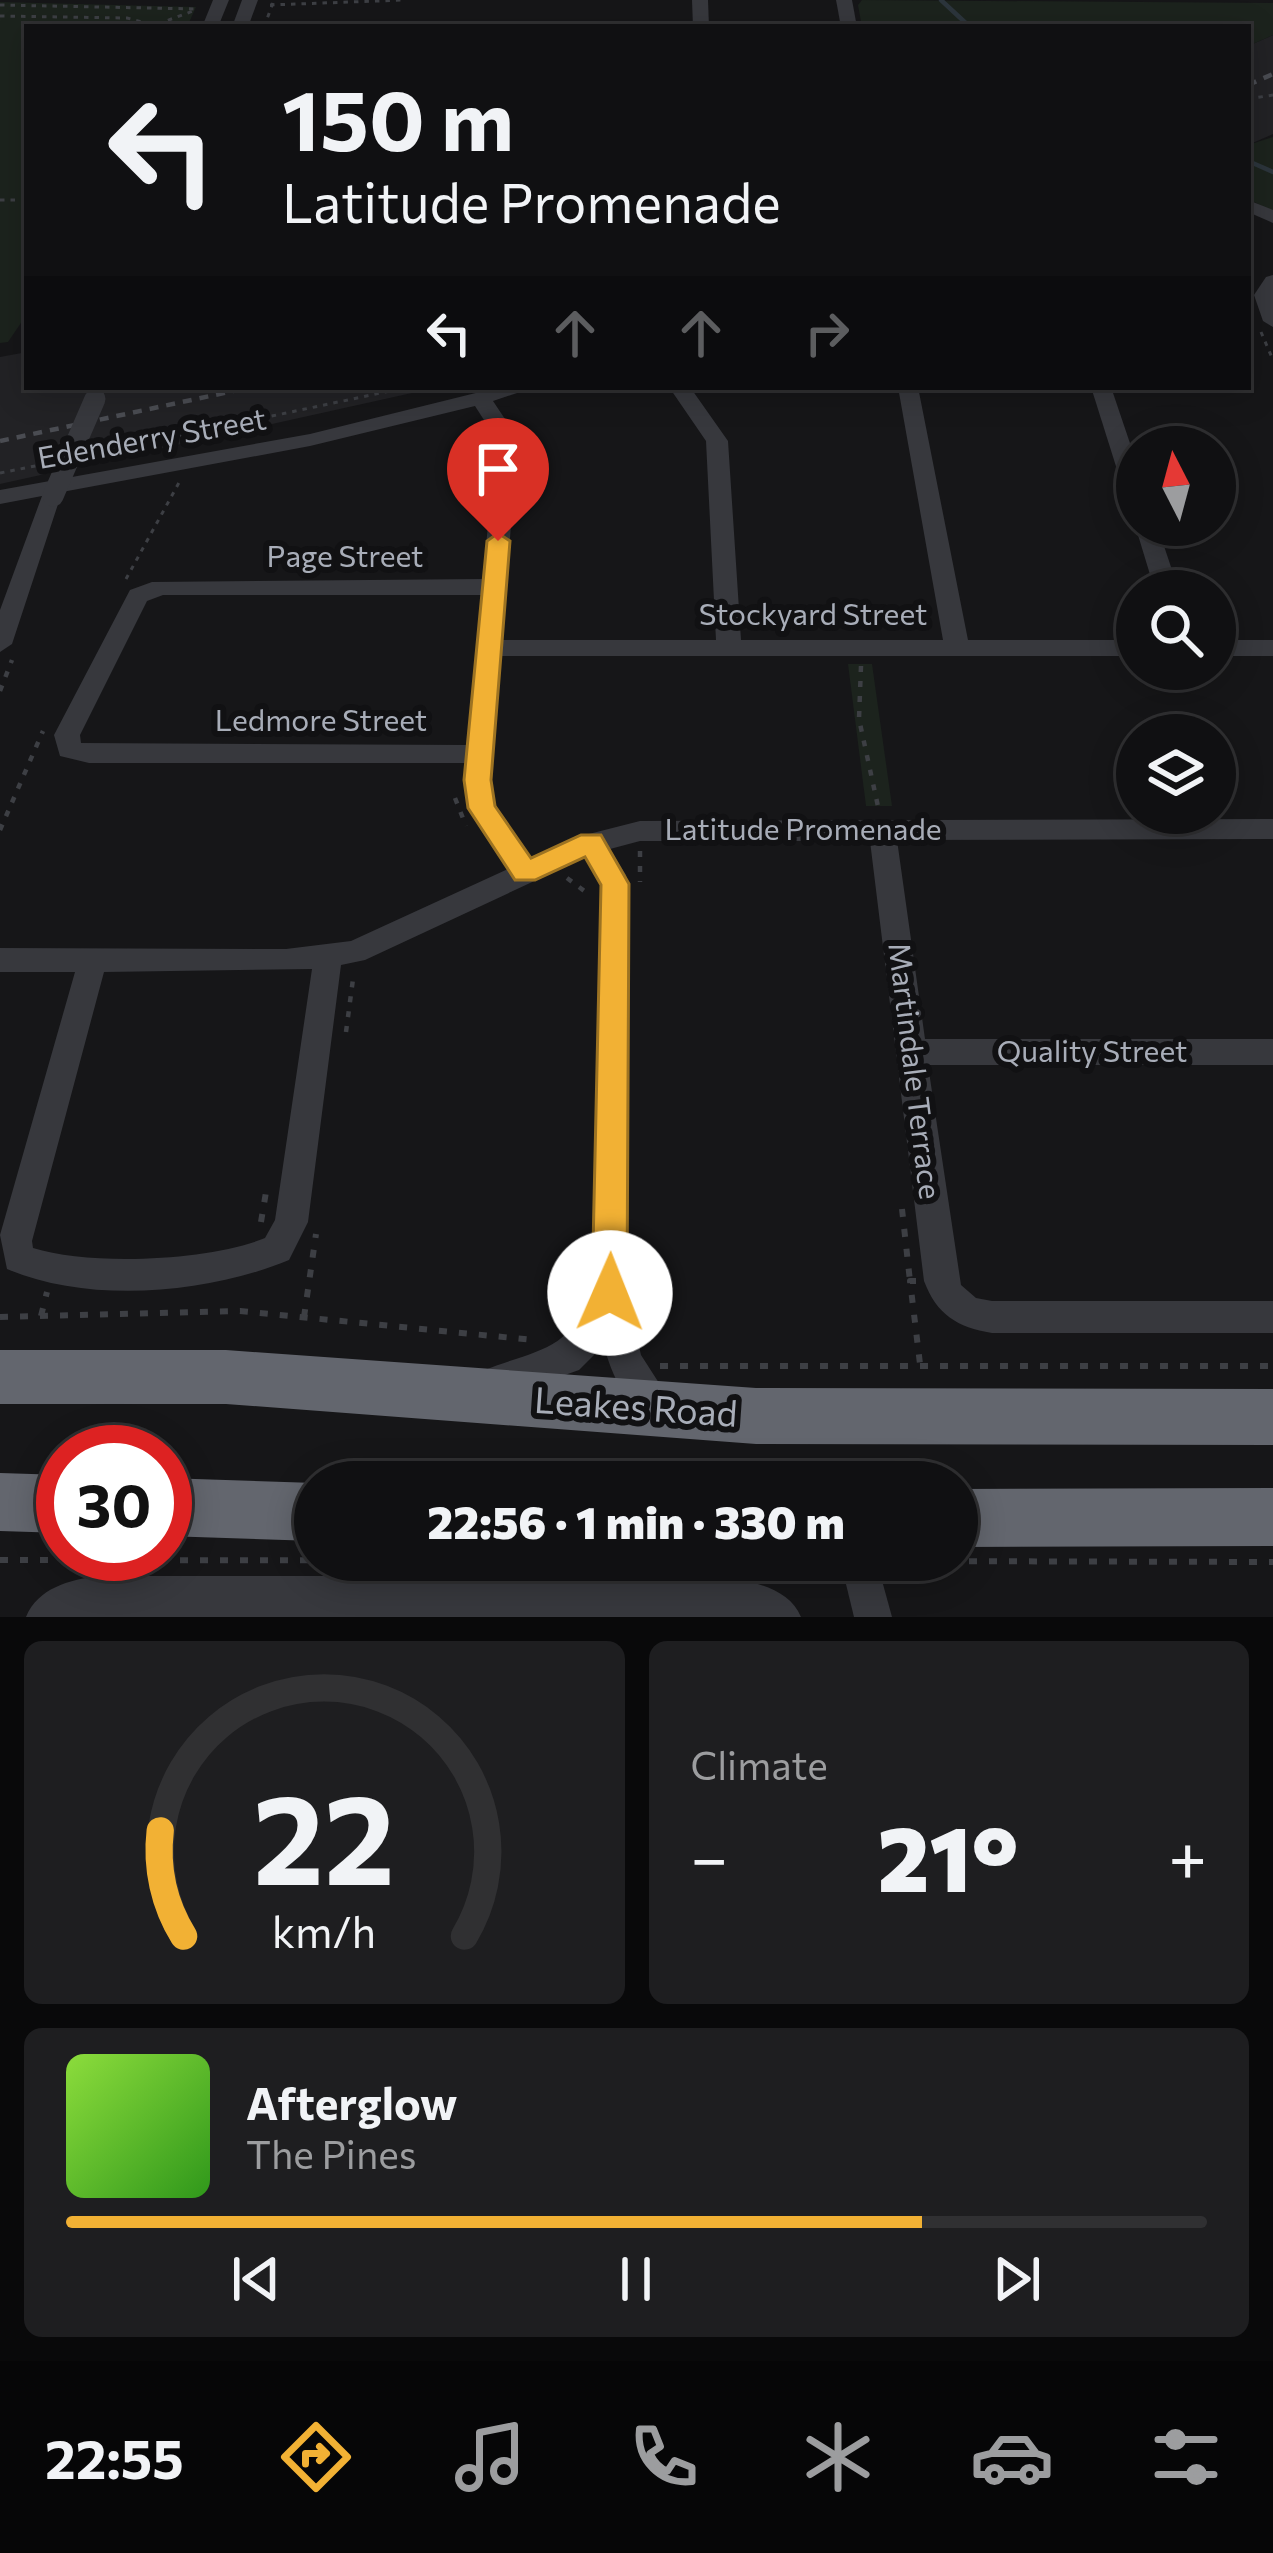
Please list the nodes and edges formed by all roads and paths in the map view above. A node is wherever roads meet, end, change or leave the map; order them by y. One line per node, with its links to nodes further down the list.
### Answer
1 (403, 0): 2 (path)
2 (273, 2)
3 (0, 4): 6 (path)
4 (0, 16): 5 (path)
5 (152, 24)
6 (164, 24)
7 (1273, 281): 8 (street)
8 (1273, 321)
9 (395, 390): 17 (path)
10 (514, 390): 15 (street, Edenderry Street)
11 (682, 390): 26 (street)
12 (909, 390): 27 (street)
13 (1102, 390): 16 (street)
14 (98, 391): 20 (street, bridge)
15 (481, 399): 21 (street, Edenderry Street); 22 (street)
16 (1116, 433)
17 (94, 454)
18 (47, 463): 19 (path)
19 (0, 473)
20 (53, 496): 23 (street); 24 (street)
21 (0, 497)
22 (494, 587): 25 (street); 32 (street, Page Street)
23 (0, 609)
24 (0, 644)
25 (489, 648): 26 (street, Stockyard Street); 33 (street)
26 (729, 648): 27 (street, Stockyard Street)
27 (957, 648): 28 (street, Stockyard Street)
28 (1116, 648)
29 (1273, 648): 30 (street)
30 (1236, 649)
31 (860, 663): 34 (path)
32 (163, 754): 33 (street, Ledmore Street)
33 (480, 754): 37 (street)
34 (880, 820): 35 (street, Latitude Promenade); 36 (street, Latitude Promenade); 43 (street, Martindale Terrace)
35 (1273, 829)
36 (591, 843): 37 (street, Latitude Promenade); 49 (street)
37 (525, 873): 40 (street, Latitude Promenade)
38 (562, 876): 39 (path)
39 (590, 918)
40 (326, 958): 41 (street, Latitude Promenade); 48 (street)
41 (93, 959): 42 (street, Latitude Promenade); 48 (street)
42 (0, 960)
43 (911, 1052): 44 (street, Quality Street); 51 (street, Martindale Terrace)
44 (1273, 1052)
45 (268, 1180): 46 (path)
46 (260, 1225)
47 (581, 1247): 52 (path)
48 (52, 1270): 50 (path)
49 (610, 1293): 54 (street); 55 (street)
50 (40, 1317)
51 (1273, 1317)
52 (569, 1324)
53 (0, 1377): 54 (highway, Leakes Road)
54 (458, 1394): 55 (highway, Leakes Road)
55 (658, 1408): 56 (highway, Leakes Road)
56 (1273, 1417)
57 (0, 1502): 58 (highway)
58 (36, 1503)
59 (192, 1508): 60 (highway)
60 (294, 1511)
61 (1273, 1517): 62 (highway)
62 (978, 1518)
63 (0, 1560): 65 (path)
64 (1273, 1562): 66 (path)
65 (294, 1567)
66 (978, 1575)
67 (45, 1617): 68 (street)
68 (782, 1617)

